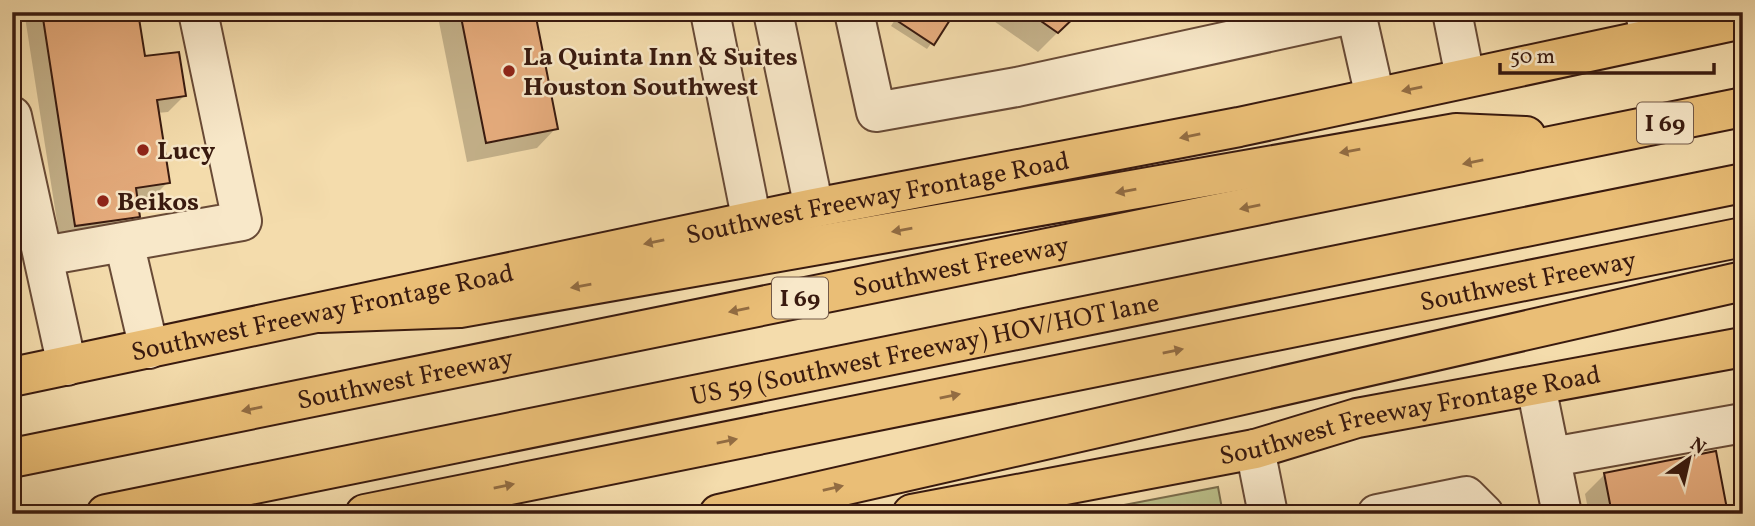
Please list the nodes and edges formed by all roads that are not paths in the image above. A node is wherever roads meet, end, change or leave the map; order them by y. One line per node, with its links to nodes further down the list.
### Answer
1 (198, 12): 18 (street)
2 (710, 12): 16 (street)
3 (773, 12): 15 (street)
4 (854, 12): 6 (street)
5 (1452, 12): 9 (street)
6 (1359, 13): 10 (street)
7 (1743, 19): 8 (main road, Southwest Freeway Frontage Road)
8 (1648, 25): 9 (main road, Southwest Freeway Frontage Road)
9 (1465, 77): 10 (main road, Southwest Freeway Frontage Road, one-way to 10)
10 (1375, 97): 15 (main road, Southwest Freeway Frontage Road, one-way to 15)
11 (1743, 107): 13 (main road, Southwest Freeway / I 69)
12 (12, 117): 19 (street)
13 (1588, 138): 21 (main road, one-way to 21); 30 (main road, Southwest Freeway / I 69, one-way to 30)
14 (1743, 183): 31 (main road, US 59 (Southwest Freeway) HOV/HOT lane)
15 (814, 208): 16 (main road, Southwest Freeway Frontage Road)
16 (752, 222): 21 (main road, Southwest Freeway Frontage Road, one-way to 21)
17 (1743, 237): 32 (main road, Southwest Freeway, one-way to 17)
18 (124, 242): 19 (street); 23 (street)
19 (44, 256): 24 (street)
20 (1743, 281): 33 (main road, one-way to 20)
21 (320, 313): 23 (main road, Southwest Freeway Frontage Road)
22 (1743, 347): 26 (main road, Southwest Freeway Frontage Road)
23 (149, 349): 24 (main road, Southwest Freeway Frontage Road)
24 (67, 366): 25 (main road, Southwest Freeway Frontage Road)
25 (12, 377)
26 (1535, 386): 28 (main road, Southwest Freeway Frontage Road); 29 (street)
27 (1743, 423): 29 (street)
28 (1255, 449): 34 (main road, Southwest Freeway Frontage Road); 35 (street)
29 (1552, 457): 38 (street)
30 (12, 458)
31 (106, 514)
32 (365, 514)
33 (719, 514)
34 (912, 514)
35 (1268, 514)
36 (1377, 514): 37 (street)
37 (1484, 514)
38 (1562, 514)

